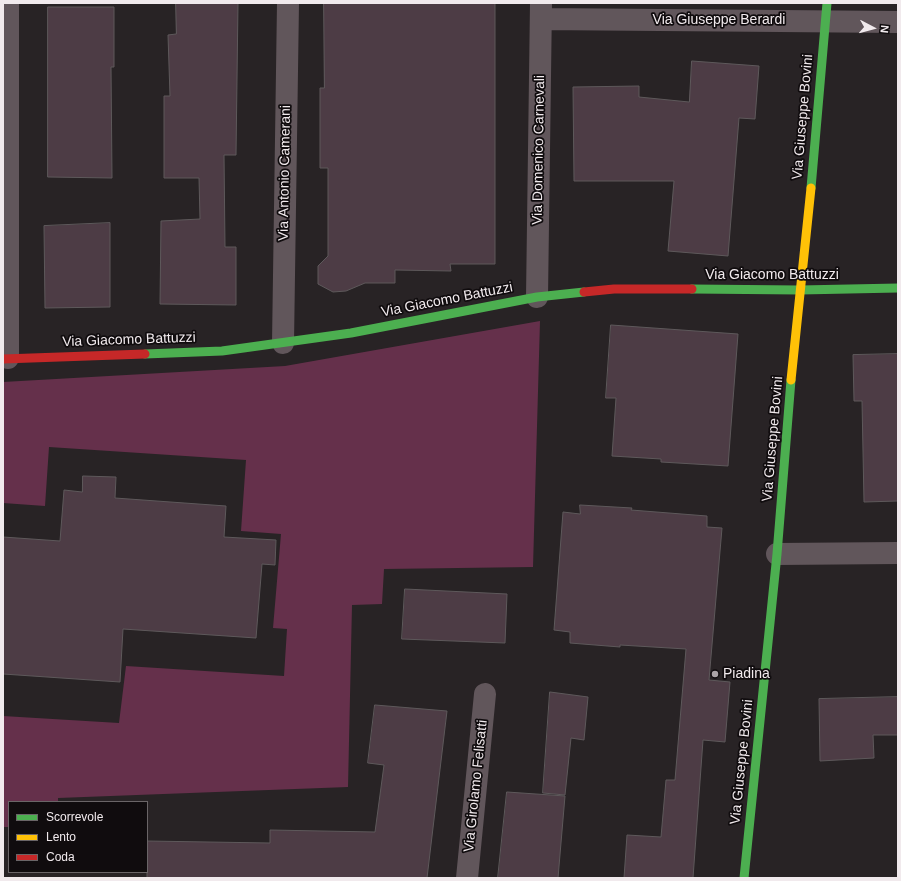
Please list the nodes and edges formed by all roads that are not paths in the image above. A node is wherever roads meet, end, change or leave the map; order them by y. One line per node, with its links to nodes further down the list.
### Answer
1 (8, 3): 10 (street)
2 (288, 3): 9 (street, Via Antonio Camerani)
3 (541, 11): 4 (street, Via Giuseppe Berardi); 8 (street, Via Domenico Carnevali)
4 (826, 12): 5 (street, Via Giuseppe Berardi); 7 (street, Via Giuseppe Bovini)
5 (898, 22)
6 (898, 288): 7 (street, Via Giacomo Battuzzi)
7 (800, 290): 8 (street, Via Giacomo Battuzzi); 12 (street, Via Giuseppe Bovini)
8 (537, 297): 9 (street, Via Giacomo Battuzzi)
9 (282, 343): 10 (street, Via Giacomo Battuzzi)
10 (6, 359)
11 (898, 553): 12 (street)
12 (777, 554): 15 (street, Via Giuseppe Bovini)
13 (485, 694): 14 (street, Via Girolamo Felisatti)
14 (467, 878)
15 (744, 878)

